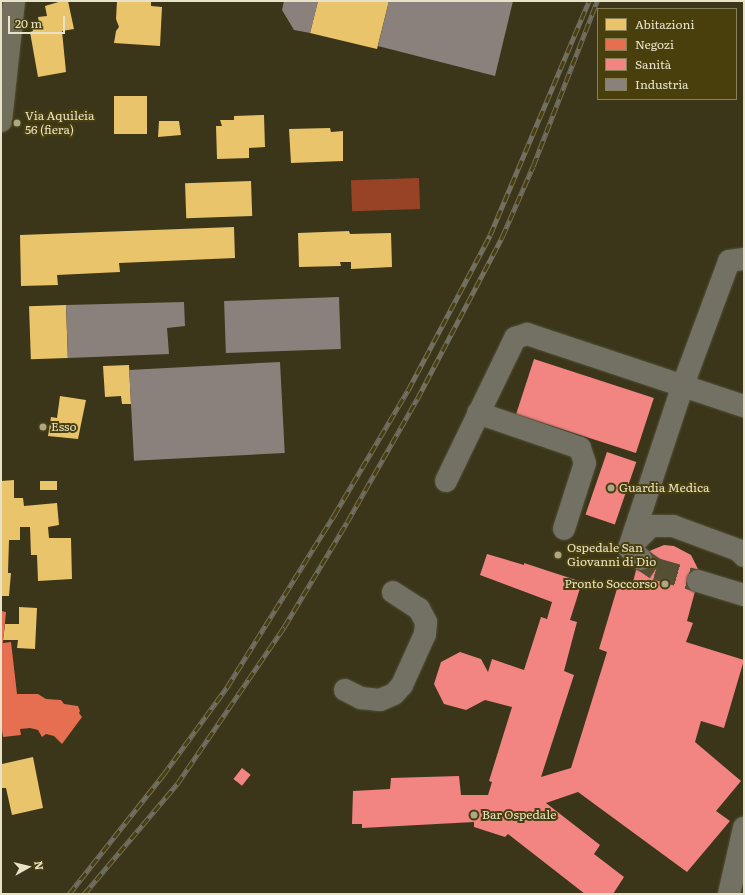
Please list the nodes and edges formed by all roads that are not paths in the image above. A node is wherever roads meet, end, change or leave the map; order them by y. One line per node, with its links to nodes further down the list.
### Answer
1 (14, 1): 2 (main road)
2 (1, 121)
3 (744, 259): 4 (lane)
4 (683, 385): 5 (lane); 6 (lane); 9 (lane)
5 (744, 406)
6 (478, 413): 7 (lane); 8 (lane)
7 (446, 481)
8 (564, 529)
9 (744, 556)
10 (698, 581): 12 (lane)
11 (393, 592): 13 (lane)
12 (744, 595)
13 (345, 690)
14 (744, 828): 15 (lane)
15 (729, 894)

